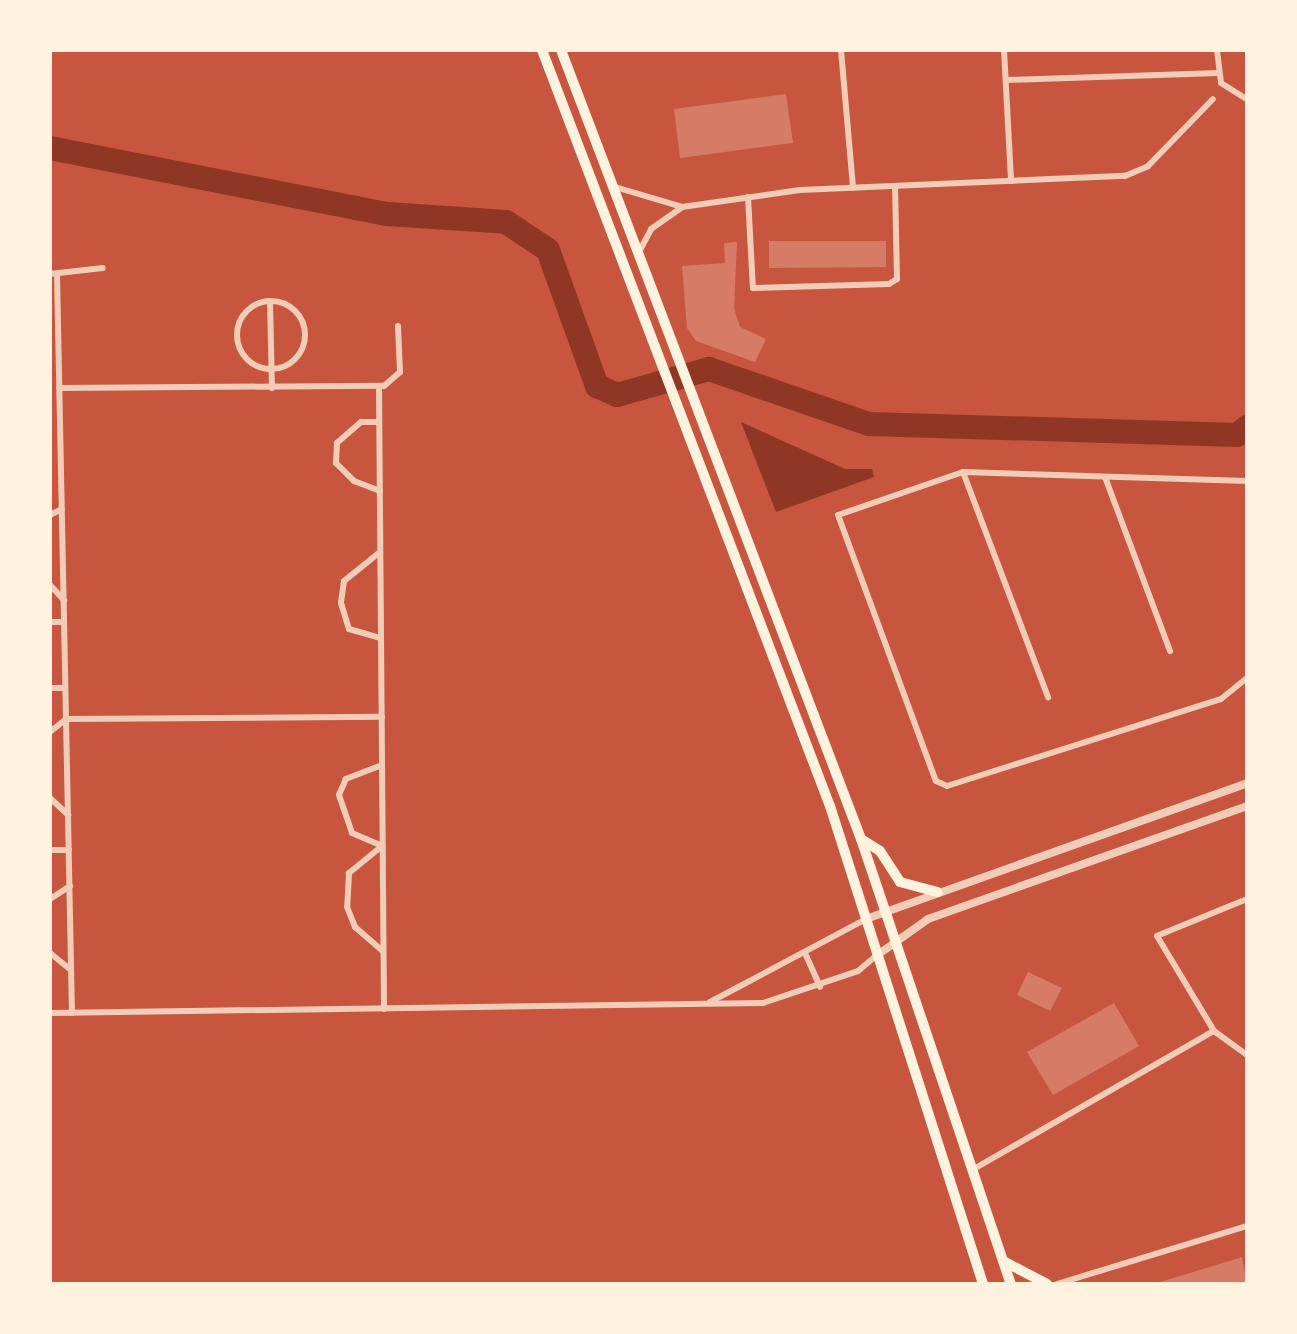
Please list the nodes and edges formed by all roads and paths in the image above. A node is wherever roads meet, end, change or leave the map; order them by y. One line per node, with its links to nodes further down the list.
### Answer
1 (542, 50): 62 (main road)
2 (561, 50): 12 (main road)
3 (841, 50): 13 (street)
4 (1004, 50): 7 (street)
5 (1217, 50): 6 (street)
6 (1218, 73): 7 (street); 9 (street)
7 (1006, 80): 10 (street)
8 (1213, 99): 10 (street)
9 (1247, 99)
10 (1011, 181): 11 (street)
11 (895, 186): 13 (street); 14 (street)
12 (615, 187): 15 (street); 16 (main road)
13 (853, 187): 14 (street)
14 (748, 197): 15 (street)
15 (682, 207): 16 (street)
16 (639, 252): 53 (main road)
17 (103, 268): 18 (street)
18 (53, 274): 22 (street)
19 (270, 301): 23 (street); 23 (street); 23 (street)
20 (398, 326): 24 (street)
21 (50, 348): 22 (street)
22 (59, 348): 25 (street)
23 (272, 370): 26 (street)
24 (379, 386): 26 (street); 27 (street)
25 (59, 388): 26 (street); 32 (street)
26 (272, 388)
27 (379, 422): 31 (street); 31 (street)
28 (963, 472): 29 (street); 41 (street); 44 (street)
29 (1105, 477): 30 (street); 40 (street)
30 (1247, 481)
31 (380, 491): 34 (street)
32 (62, 509): 33 (street); 36 (street)
33 (50, 515)
34 (380, 552): 39 (street); 39 (street)
35 (50, 585): 36 (street)
36 (64, 600): 38 (street)
37 (50, 622): 38 (street)
38 (64, 622): 43 (street)
39 (381, 638): 45 (street)
40 (1170, 651)
41 (1247, 678)
42 (50, 688): 43 (street)
43 (65, 688): 46 (street)
44 (1048, 697)
45 (382, 717): 46 (street); 48 (street)
46 (66, 719): 47 (street); 52 (street)
47 (50, 732)
48 (382, 765): 54 (street); 54 (street)
49 (1247, 783): 58 (street)
50 (50, 798): 52 (street)
51 (1247, 806): 63 (street)
52 (68, 815): 56 (street)
53 (861, 839): 58 (main road); 61 (main road)
54 (382, 846): 64 (street); 64 (street)
55 (50, 850): 56 (street)
56 (69, 850): 57 (street)
57 (70, 886): 59 (street); 68 (street)
58 (938, 892): 61 (street)
59 (50, 899)
60 (1247, 899): 74 (street)
61 (885, 911): 62 (street); 63 (main road)
62 (866, 919): 66 (street); 67 (main road)
63 (895, 939): 67 (street); 76 (main road)
64 (383, 951): 71 (street)
65 (50, 953): 68 (street)
66 (805, 953): 69 (street); 70 (street)
67 (876, 956): 69 (street); 79 (main road)
68 (71, 970): 73 (street)
69 (820, 987): 70 (street)
70 (706, 1003): 71 (street)
71 (384, 1009): 73 (street)
72 (50, 1013): 73 (street)
73 (72, 1013)
74 (1214, 1031): 75 (street); 76 (street)
75 (1247, 1055)
76 (972, 1170): 78 (main road)
77 (1247, 1226): 82 (street)
78 (1003, 1260): 80 (main road); 81 (main road)
79 (983, 1284)
80 (1011, 1284)
81 (1047, 1284)
82 (1057, 1284)

